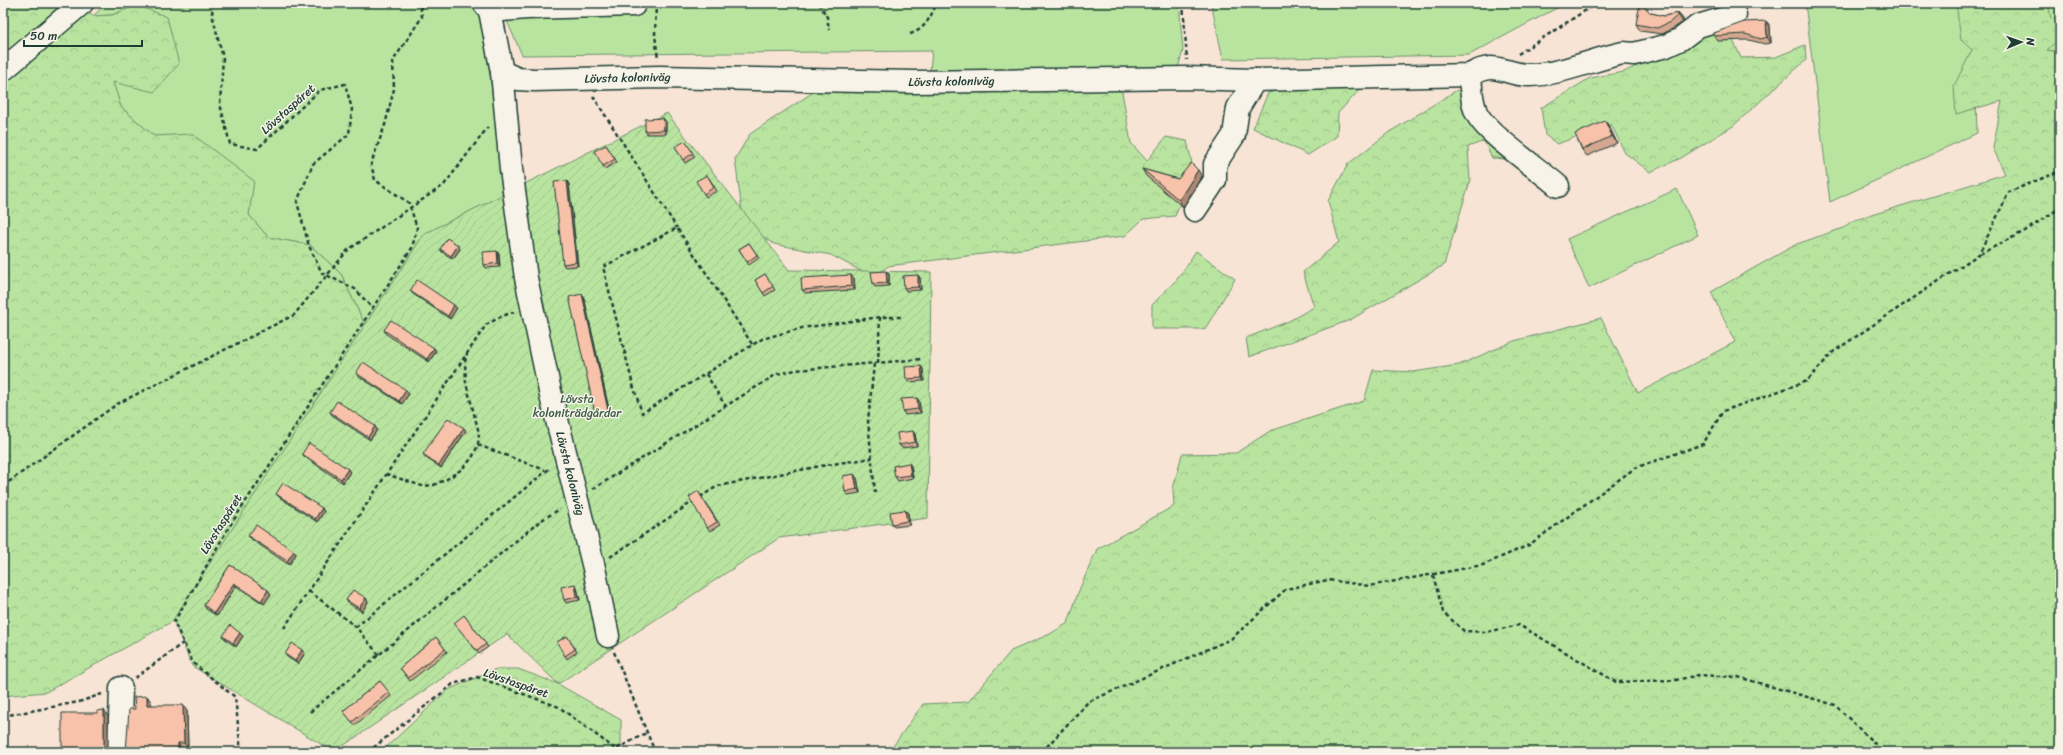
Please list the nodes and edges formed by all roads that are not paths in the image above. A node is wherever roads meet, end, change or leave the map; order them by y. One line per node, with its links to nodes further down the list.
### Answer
1 (82, 3): 5 (street)
2 (645, 4): 3 (street)
3 (487, 7): 6 (street, Lövsta koloniväg)
4 (1735, 15): 7 (street)
5 (3, 70)
6 (502, 72): 8 (street, Lövsta koloniväg); 11 (street, Lövsta koloniväg)
7 (1470, 75): 8 (street, Lövsta koloniväg); 9 (street)
8 (1255, 80): 10 (street)
9 (1558, 186)
10 (1195, 210)
11 (608, 636)
12 (122, 688): 13 (street)
13 (119, 752)

